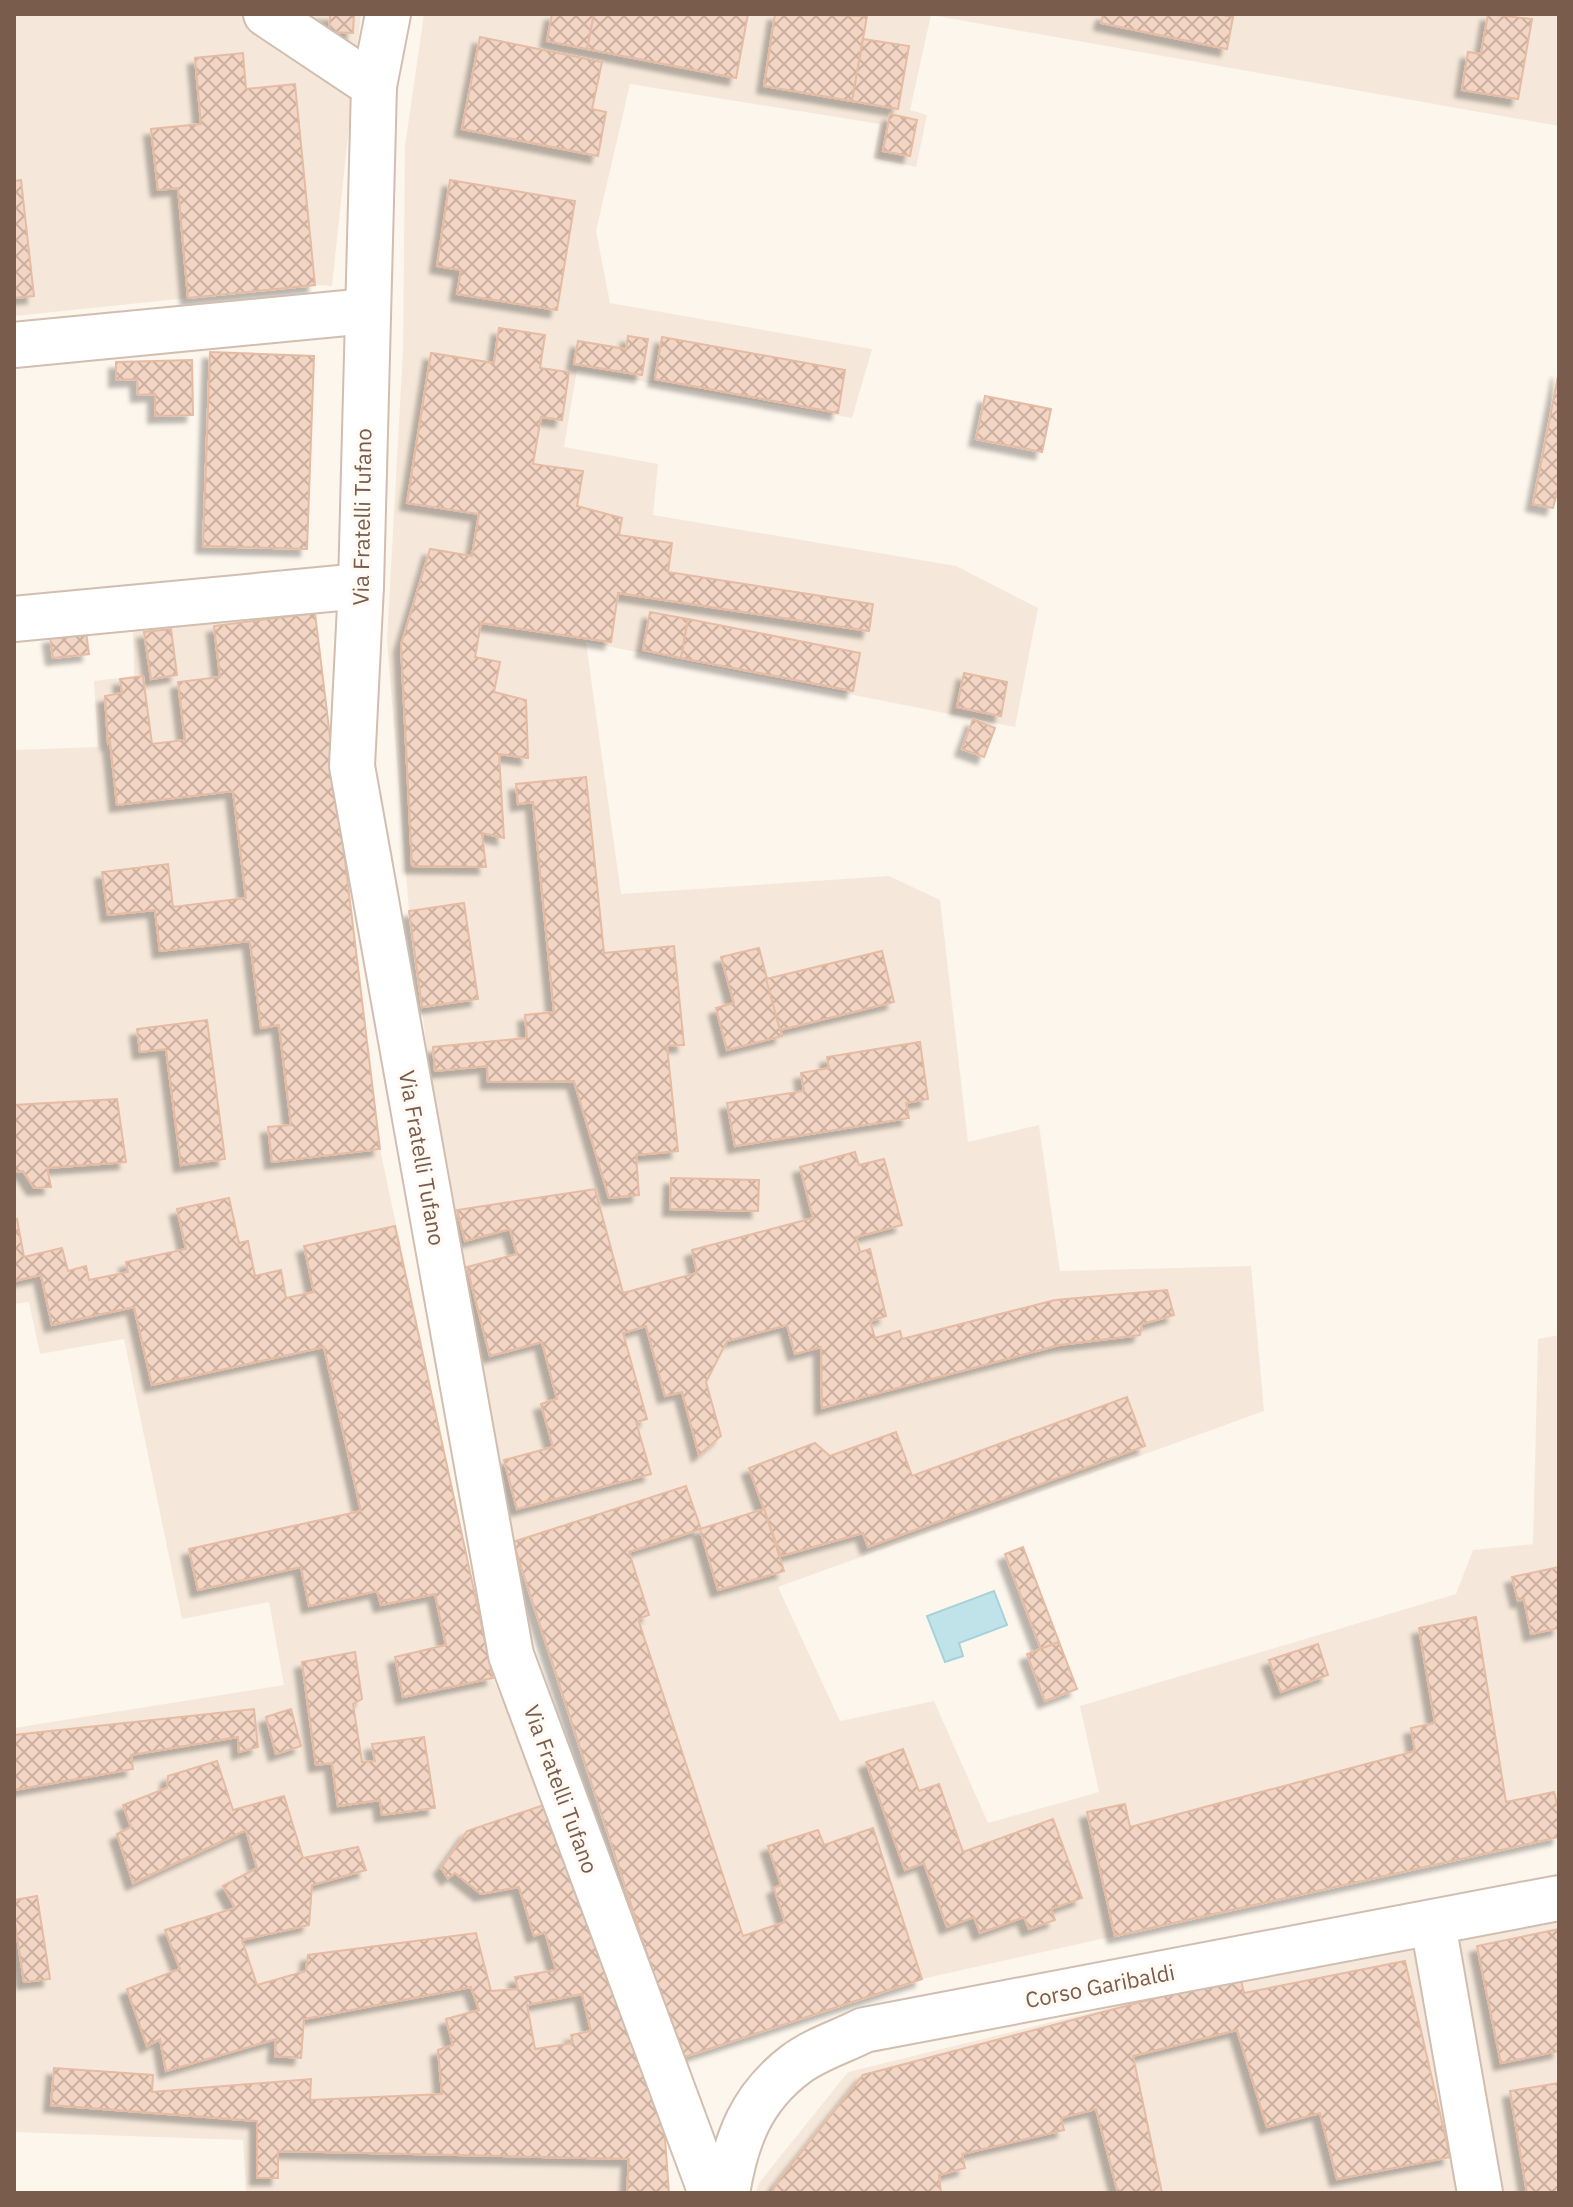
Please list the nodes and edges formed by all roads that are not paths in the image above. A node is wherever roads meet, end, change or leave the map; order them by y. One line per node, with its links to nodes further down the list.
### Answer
1 (266, 14): 3 (street)
2 (388, 14): 3 (street, Via Fratelli Tufano)
3 (374, 86): 4 (street, Via Fratelli Tufano)
4 (367, 311): 5 (street); 6 (street, Via Fratelli Tufano)
5 (14, 345)
6 (361, 586): 7 (street); 10 (street, Via Fratelli Tufano)
7 (14, 619)
8 (1559, 1898): 9 (street, Corso Garibaldi)
9 (1433, 1924): 11 (street, Corso Garibaldi); 12 (street)
10 (711, 2193)
11 (727, 2193)
12 (1480, 2193)

